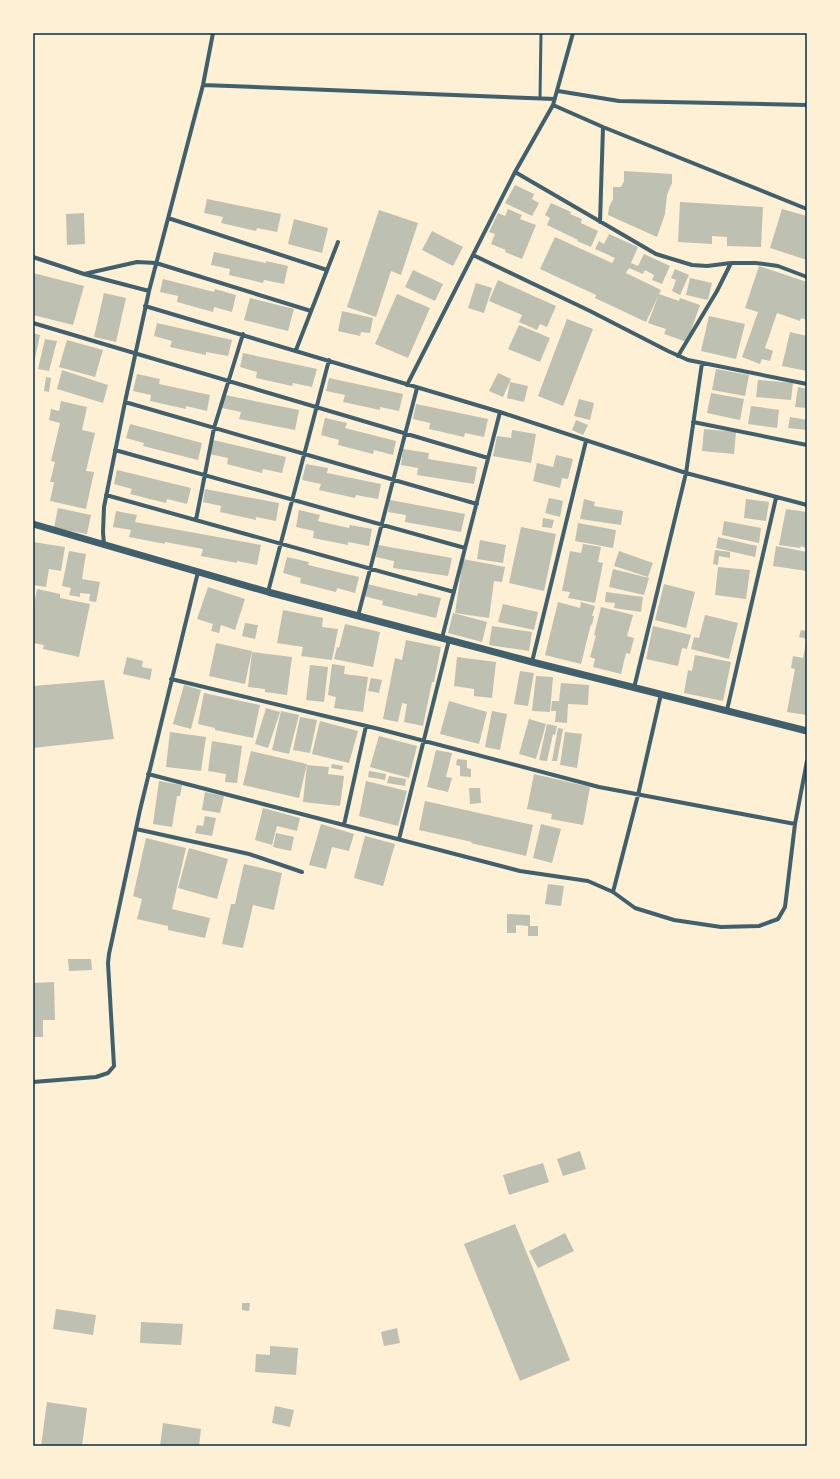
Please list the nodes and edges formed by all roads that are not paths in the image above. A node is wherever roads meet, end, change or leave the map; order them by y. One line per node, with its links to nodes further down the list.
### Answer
1 (213, 33): 4 (street)
2 (541, 33): 6 (lane)
3 (573, 33): 5 (street)
4 (203, 85): 6 (street); 13 (street)
5 (558, 91): 7 (street); 9 (street)
6 (540, 98): 7 (street)
7 (555, 99): 8 (street)
8 (553, 105): 10 (street); 11 (street)
9 (807, 105)
10 (603, 127): 12 (street); 14 (street)
11 (515, 172): 14 (street); 16 (street)
12 (807, 209)
13 (168, 218): 18 (street); 20 (street)
14 (600, 222): 19 (street)
15 (338, 242): 20 (street)
16 (473, 255): 30 (street); 35 (street)
17 (33, 257): 21 (street)
18 (156, 263): 21 (street); 23 (street); 25 (street)
19 (730, 263): 22 (street); 30 (street)
20 (327, 270): 25 (street)
21 (84, 274): 23 (street)
22 (807, 277)
23 (149, 291): 24 (street)
24 (145, 306): 27 (street); 29 (street)
25 (311, 311): 28 (street)
26 (33, 323): 29 (street)
27 (243, 334): 28 (street); 33 (street)
28 (296, 350): 31 (street)
29 (135, 353): 33 (street); 37 (street)
30 (678, 356): 32 (street)
31 (329, 360): 35 (street); 38 (street)
32 (702, 363): 34 (street); 40 (street)
33 (229, 381): 38 (street); 41 (street)
34 (807, 384)
35 (407, 385): 36 (street)
36 (417, 388): 39 (street); 42 (street)
37 (125, 402): 41 (street); 45 (street)
38 (316, 407): 42 (street); 46 (street)
39 (500, 412): 43 (street); 47 (street)
40 (693, 422): 44 (street); 48 (street)
41 (214, 428): 46 (street); 49 (street)
42 (405, 433): 47 (street); 50 (street)
43 (586, 441): 48 (street); 68 (street)
44 (807, 445)
45 (115, 450): 49 (street); 51 (street)
46 (304, 454): 50 (street); 53 (street)
47 (488, 458): 54 (street)
48 (686, 473): 52 (street); 70 (street)
49 (205, 475): 53 (street); 56 (street)
50 (393, 480): 54 (street); 58 (street)
51 (106, 495): 56 (street); 60 (street)
52 (776, 498): 55 (street); 72 (street)
53 (292, 499): 58 (street); 59 (street)
54 (477, 504): 61 (street)
55 (807, 505)
56 (196, 520): 59 (street)
57 (33, 524): 60 (street)
58 (382, 524): 61 (street); 62 (street)
59 (280, 543): 62 (street); 64 (street)
60 (104, 545): 63 (street)
61 (466, 548): 65 (street)
62 (370, 568): 65 (street); 66 (street)
63 (198, 572): 64 (street); 69 (street)
64 (268, 592): 66 (street)
65 (454, 592): 67 (street)
66 (358, 616): 67 (street)
67 (446, 639): 68 (street); 75 (street)
68 (532, 662): 70 (street)
69 (172, 678): 73 (street); 77 (street)
70 (634, 688): 71 (street)
71 (661, 694): 72 (street); 78 (street)
72 (727, 710): 74 (street)
73 (366, 726): 75 (street); 80 (street)
74 (807, 731)
75 (425, 741): 78 (street); 82 (street)
76 (807, 761): 79 (street)
77 (148, 774): 80 (street); 81 (street)
78 (638, 795): 79 (street); 84 (street)
79 (795, 824): 84 (street)
80 (344, 825): 82 (street)
81 (136, 829): 83 (street); 85 (street)
82 (399, 839): 84 (street)
83 (302, 872)
84 (613, 892)
85 (33, 1082)

